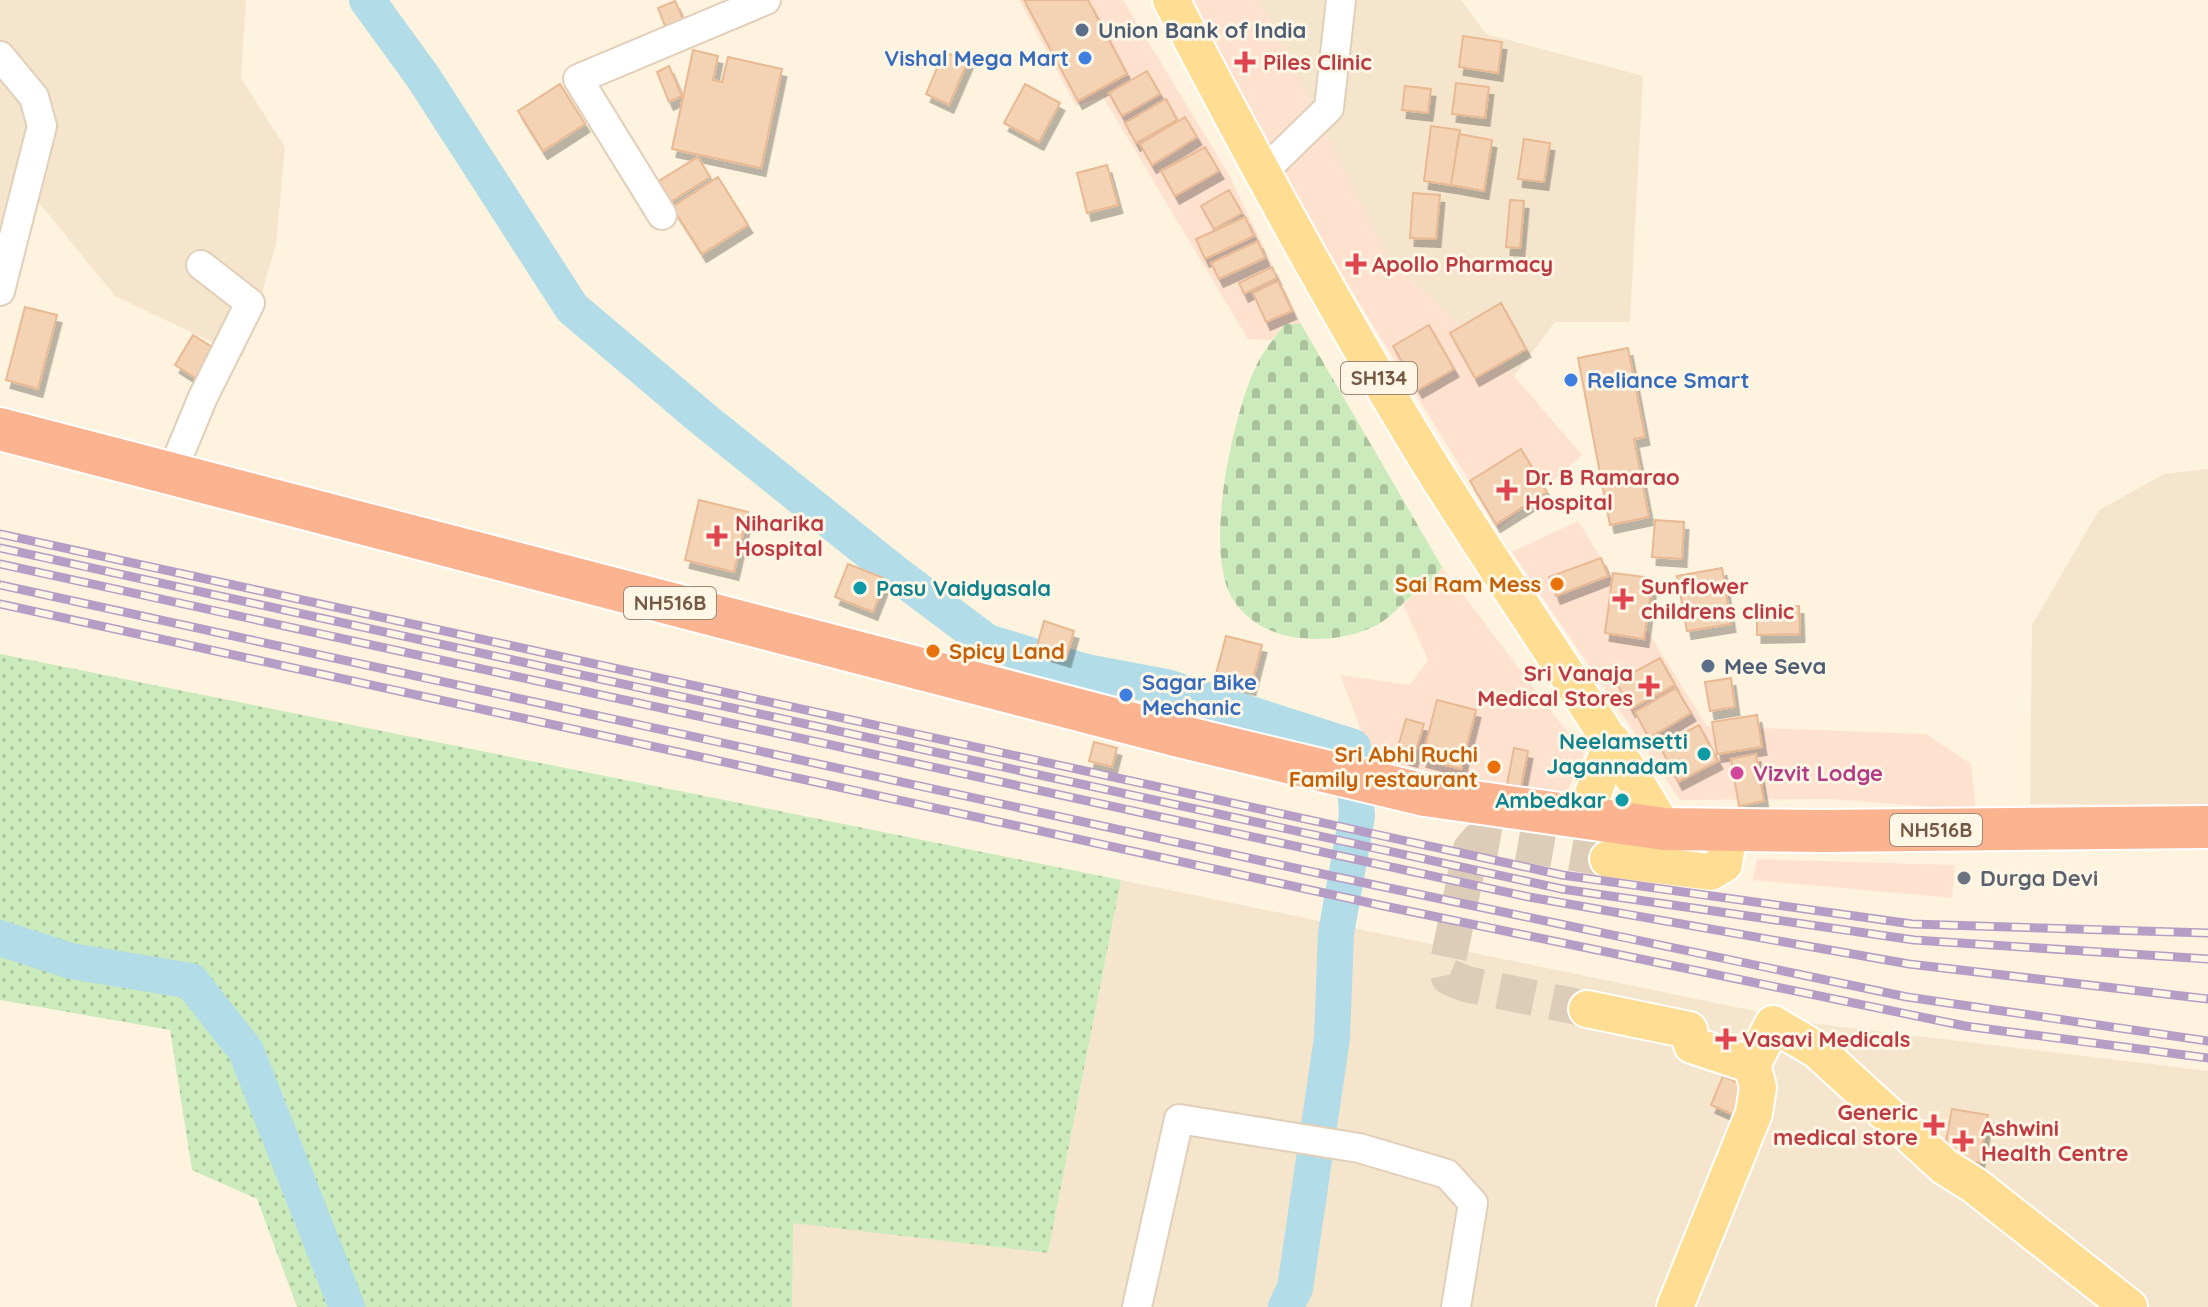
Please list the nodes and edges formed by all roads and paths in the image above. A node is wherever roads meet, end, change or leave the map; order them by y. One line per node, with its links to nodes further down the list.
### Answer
1 (766, 0): 6 (street)
2 (1171, 0): 5 (main road, SH134)
3 (1341, 0): 5 (street)
4 (0, 56): 8 (street)
5 (1261, 174): 11 (main road, SH134)
6 (662, 215)
7 (201, 265): 10 (street)
8 (0, 291)
9 (0, 429): 10 (highway, NH516B)
10 (171, 474): 12 (highway, NH516B)
11 (1612, 741): 12 (main road); 14 (main road, SH134)
12 (1584, 819): 14 (highway, NH516B)
13 (2208, 827): 15 (highway, NH516B)
14 (1664, 829): 15 (highway, NH516B)
15 (1729, 831): 16 (main road)
16 (1608, 859)
17 (1587, 1009): 18 (main road)
18 (1752, 1065): 21 (main road); 22 (main road)
19 (1137, 1307): 20 (street)
20 (1456, 1307)
21 (1675, 1307)
22 (2129, 1307)

